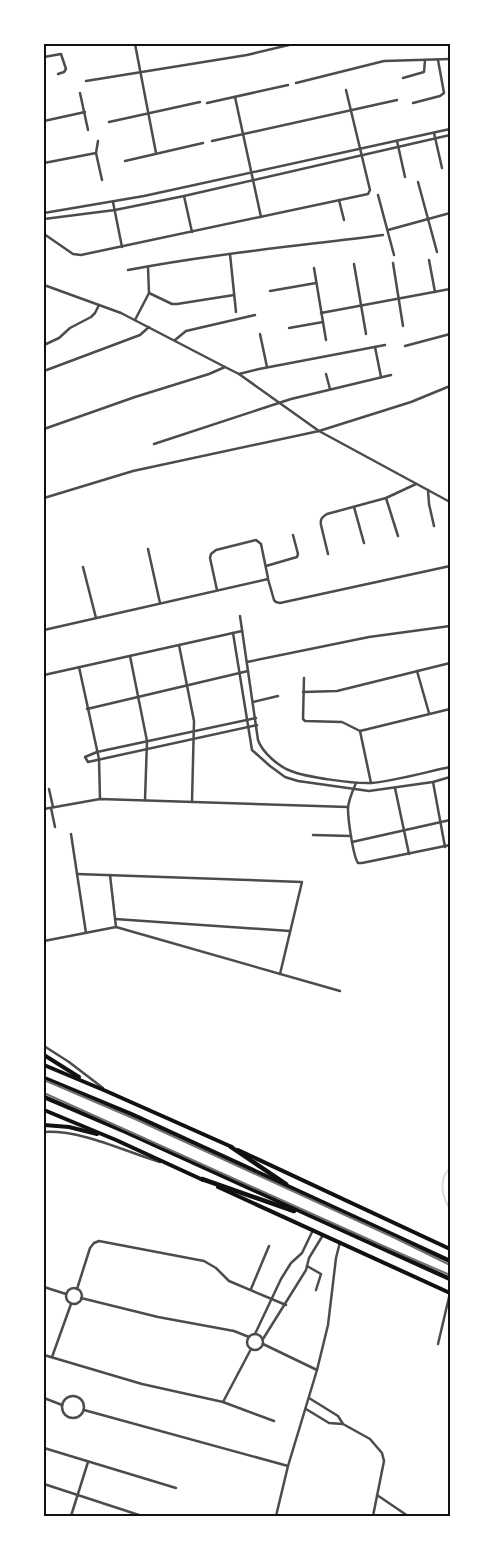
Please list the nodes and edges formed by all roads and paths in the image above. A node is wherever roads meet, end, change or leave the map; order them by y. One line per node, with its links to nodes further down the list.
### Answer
1 (135, 44): 7 (street)
2 (293, 44): 7 (street)
3 (44, 57): 8 (street)
4 (450, 59): 6 (street)
5 (425, 60): 6 (street); 9 (street); 11 (street)
6 (438, 60): 19 (street)
7 (140, 72): 10 (street); 22 (street)
8 (58, 74)
9 (403, 78)
10 (86, 81)
11 (296, 83)
12 (288, 85): 15 (street)
13 (346, 90): 20 (street)
14 (80, 93): 21 (street)
15 (235, 97): 18 (street); 28 (street)
16 (397, 100): 20 (street)
17 (200, 102): 22 (street)
18 (207, 103)
19 (413, 103)
20 (351, 110): 28 (street); 36 (street)
21 (85, 112): 23 (street); 26 (street)
22 (148, 113): 24 (street); 38 (street)
23 (44, 121)
24 (109, 122)
25 (450, 129): 27 (street)
26 (88, 130)
27 (434, 133): 30 (street); 33 (street)
28 (243, 134): 31 (street); 43 (street)
29 (450, 135): 30 (street)
30 (436, 139): 35 (street); 42 (street)
31 (212, 140)
32 (98, 141): 37 (street)
33 (397, 141): 35 (street); 36 (street)
34 (203, 143): 38 (street)
35 (398, 147): 39 (street); 44 (street)
36 (360, 149): 39 (street); 43 (street)
37 (96, 153): 41 (street); 45 (street)
38 (156, 153): 40 (street)
39 (362, 156): 46 (street); 50 (street)
40 (125, 161)
41 (44, 163)
42 (442, 168)
43 (251, 173): 46 (street); 51 (street)
44 (405, 177)
45 (102, 180)
46 (253, 180): 48 (street); 55 (street)
47 (418, 182): 57 (street)
48 (184, 196): 52 (street); 60 (street)
49 (378, 196): 59 (street)
50 (339, 200): 55 (street); 58 (street)
51 (113, 202): 52 (street); 53 (street)
52 (115, 210): 56 (street); 63 (street)
53 (44, 213)
54 (450, 213): 57 (street)
55 (261, 217): 60 (street)
56 (44, 219)
57 (428, 219): 59 (street); 64 (street)
58 (344, 220)
59 (388, 230): 66 (street)
60 (192, 232): 63 (street)
61 (44, 234): 63 (street)
62 (383, 235): 65 (street)
63 (122, 247)
64 (437, 252)
65 (230, 254): 70 (street); 79 (street)
66 (394, 255)
67 (429, 260): 77 (street)
68 (393, 263): 80 (street)
69 (354, 264): 82 (street)
70 (148, 266): 72 (street); 78 (street)
71 (314, 268): 73 (street)
72 (128, 270)
73 (316, 283): 76 (street); 84 (street)
74 (44, 285): 81 (street)
75 (450, 289): 77 (street)
76 (270, 291)
77 (435, 292): 80 (street)
78 (149, 293): 79 (street); 86 (street)
79 (234, 294): 83 (street)
80 (399, 299): 82 (street); 88 (street)
81 (99, 305): 86 (street); 96 (street)
82 (360, 306): 84 (street); 92 (street)
83 (236, 312)
84 (321, 313): 87 (street)
85 (255, 315): 94 (street)
86 (135, 320): 89 (street)
87 (323, 322): 90 (street); 95 (street)
88 (404, 326)
89 (149, 327): 94 (street); 102 (street)
90 (289, 328)
91 (260, 334): 101 (street)
92 (366, 334)
93 (450, 334): 98 (street)
94 (175, 340): 100 (street)
95 (326, 340)
96 (44, 345)
97 (385, 345): 99 (street)
98 (405, 346)
99 (375, 348): 101 (street); 106 (street)
100 (225, 367): 103 (street); 110 (street)
101 (267, 367): 103 (street)
102 (44, 371)
103 (239, 374): 109 (street)
104 (326, 374): 108 (street)
105 (391, 375): 106 (street)
106 (381, 377): 108 (street)
107 (450, 386): 111 (street)
108 (330, 389): 109 (street)
109 (278, 403): 111 (street); 112 (street)
110 (44, 429)
111 (319, 432): 113 (street); 115 (street)
112 (154, 444)
113 (416, 484): 114 (street); 116 (street)
114 (428, 490): 117 (street); 119 (street)
115 (44, 498)
116 (386, 498): 118 (street); 121 (street)
117 (450, 502)
118 (354, 507): 122 (street); 124 (street)
119 (434, 526)
120 (294, 535): 125 (street)
121 (398, 536)
122 (364, 543)
123 (148, 549): 130 (street)
124 (328, 554)
125 (266, 566): 128 (street); 129 (street)
126 (450, 566): 128 (street)
127 (83, 567): 132 (street)
128 (268, 579): 129 (street)
129 (217, 590): 130 (street)
130 (160, 603): 132 (street)
131 (240, 616): 135 (street)
132 (96, 618): 134 (street)
133 (450, 626): 139 (street)
134 (44, 630)
135 (242, 631): 136 (street); 139 (street)
136 (233, 633): 137 (street); 144 (street)
137 (179, 645): 138 (street); 147 (street)
138 (130, 656): 141 (street); 149 (street)
139 (247, 662): 142 (street)
140 (450, 663): 143 (street)
141 (79, 667): 145 (street); 152 (street)
142 (248, 671): 144 (street); 151 (street)
143 (417, 671): 148 (street); 154 (street)
144 (240, 673): 147 (street); 156 (street)
145 (44, 675)
146 (304, 678): 148 (street)
147 (188, 685): 149 (street); 159 (street)
148 (303, 692): 160 (street)
149 (139, 696): 152 (street); 162 (street)
150 (278, 696): 151 (street)
151 (253, 702): 155 (street)
152 (87, 708): 164 (street)
153 (450, 709): 154 (street)
154 (429, 713): 160 (street)
155 (256, 718): 156 (street); 157 (street)
156 (248, 719): 158 (street); 159 (street)
157 (257, 725): 158 (street); 168 (street)
158 (249, 726): 161 (street); 173 (street)
159 (195, 730): 161 (street); 162 (street)
160 (360, 731): 170 (street)
161 (195, 738): 163 (street); 176 (street)
162 (147, 741): 163 (street); 164 (street)
163 (147, 748): 165 (street); 175 (street)
164 (97, 752): 165 (street); 165 (street)
165 (99, 760): 174 (street)
166 (450, 767): 170 (street)
167 (450, 777): 169 (street)
168 (356, 782): 170 (street); 173 (street)
169 (433, 782): 171 (street); 181 (street)
170 (370, 783)
171 (396, 788): 173 (street); 183 (street)
172 (49, 789): 178 (street)
173 (353, 789): 177 (street)
174 (100, 799): 175 (street); 178 (street)
175 (145, 800): 176 (street)
176 (192, 802): 177 (street)
177 (348, 807): 186 (street)
178 (52, 808): 179 (street); 182 (street)
179 (44, 809)
180 (450, 820): 181 (street)
181 (440, 822): 183 (street); 189 (street)
182 (56, 827)
183 (405, 830): 187 (street); 190 (street)
184 (72, 834): 191 (street)
185 (313, 835): 186 (street)
186 (351, 836): 187 (street)
187 (352, 842): 190 (street)
188 (450, 845): 189 (street)
189 (445, 847): 190 (street)
190 (409, 854)
191 (77, 874): 192 (street); 196 (street)
192 (110, 875): 193 (street); 195 (street)
193 (115, 919): 194 (street); 195 (street)
194 (116, 927): 196 (street); 198 (street)
195 (290, 931): 198 (street)
196 (86, 933): 197 (street)
197 (44, 941)
198 (280, 974): 199 (street)
199 (340, 991)
200 (44, 1046): 205 (street)
201 (44, 1055): 204 (main road)
202 (44, 1065): 204 (main road)
203 (44, 1078): 214 (main road)
204 (89, 1084): 205 (main road)
205 (106, 1091): 211 (main road)
206 (44, 1097): 215 (main road)
207 (44, 1110): 210 (main road)
208 (44, 1125): 210 (main road)
209 (44, 1132): 212 (street)
210 (116, 1140): 212 (main road)
211 (231, 1147): 214 (main road); 220 (main road)
212 (171, 1165): 213 (main road)
213 (202, 1179): 215 (main road); 216 (main road)
214 (297, 1191): 221 (main road)
215 (321, 1221): 223 (main road)
216 (313, 1230): 217 (main road); 231 (street)
217 (323, 1235): 218 (main road); 222 (street)
218 (340, 1242): 228 (main road); 242 (street)
219 (269, 1246): 226 (street)
220 (450, 1249)
221 (450, 1261)
222 (307, 1266): 227 (street); 233 (street)
223 (450, 1279)
224 (44, 1288): 229 (street)
225 (77, 1289): 226 (street); 229 (street); 230 (street)
226 (251, 1289): 231 (street)
227 (316, 1290)
228 (450, 1293): 238 (street)
229 (66, 1294): 232 (street)
230 (81, 1298): 232 (street); 235 (street)
231 (273, 1298): 233 (street); 234 (street)
232 (71, 1304): 241 (street)
233 (286, 1304): 236 (street)
234 (255, 1334): 235 (street); 236 (street)
235 (249, 1337): 239 (street)
236 (263, 1339): 237 (street)
237 (263, 1344): 239 (street); 242 (street)
238 (438, 1344)
239 (251, 1349): 245 (street)
240 (44, 1355): 241 (street)
241 (52, 1357): 245 (street)
242 (317, 1370): 244 (street)
243 (44, 1398): 246 (street)
244 (309, 1398): 247 (street); 250 (street)
245 (223, 1402): 249 (street)
246 (62, 1405): 248 (street); 248 (street)
247 (306, 1409): 250 (street); 253 (street)
248 (84, 1410): 253 (street)
249 (274, 1421)
250 (343, 1424): 257 (street)
251 (44, 1448): 252 (street)
252 (88, 1462): 255 (street); 256 (street)
253 (288, 1466): 260 (street)
254 (44, 1484): 256 (street)
255 (176, 1488)
256 (78, 1495): 258 (street); 259 (street)
257 (377, 1496): 261 (street); 262 (street)
258 (71, 1516)
259 (142, 1516)
260 (276, 1516)
261 (373, 1516)
262 (408, 1516)

